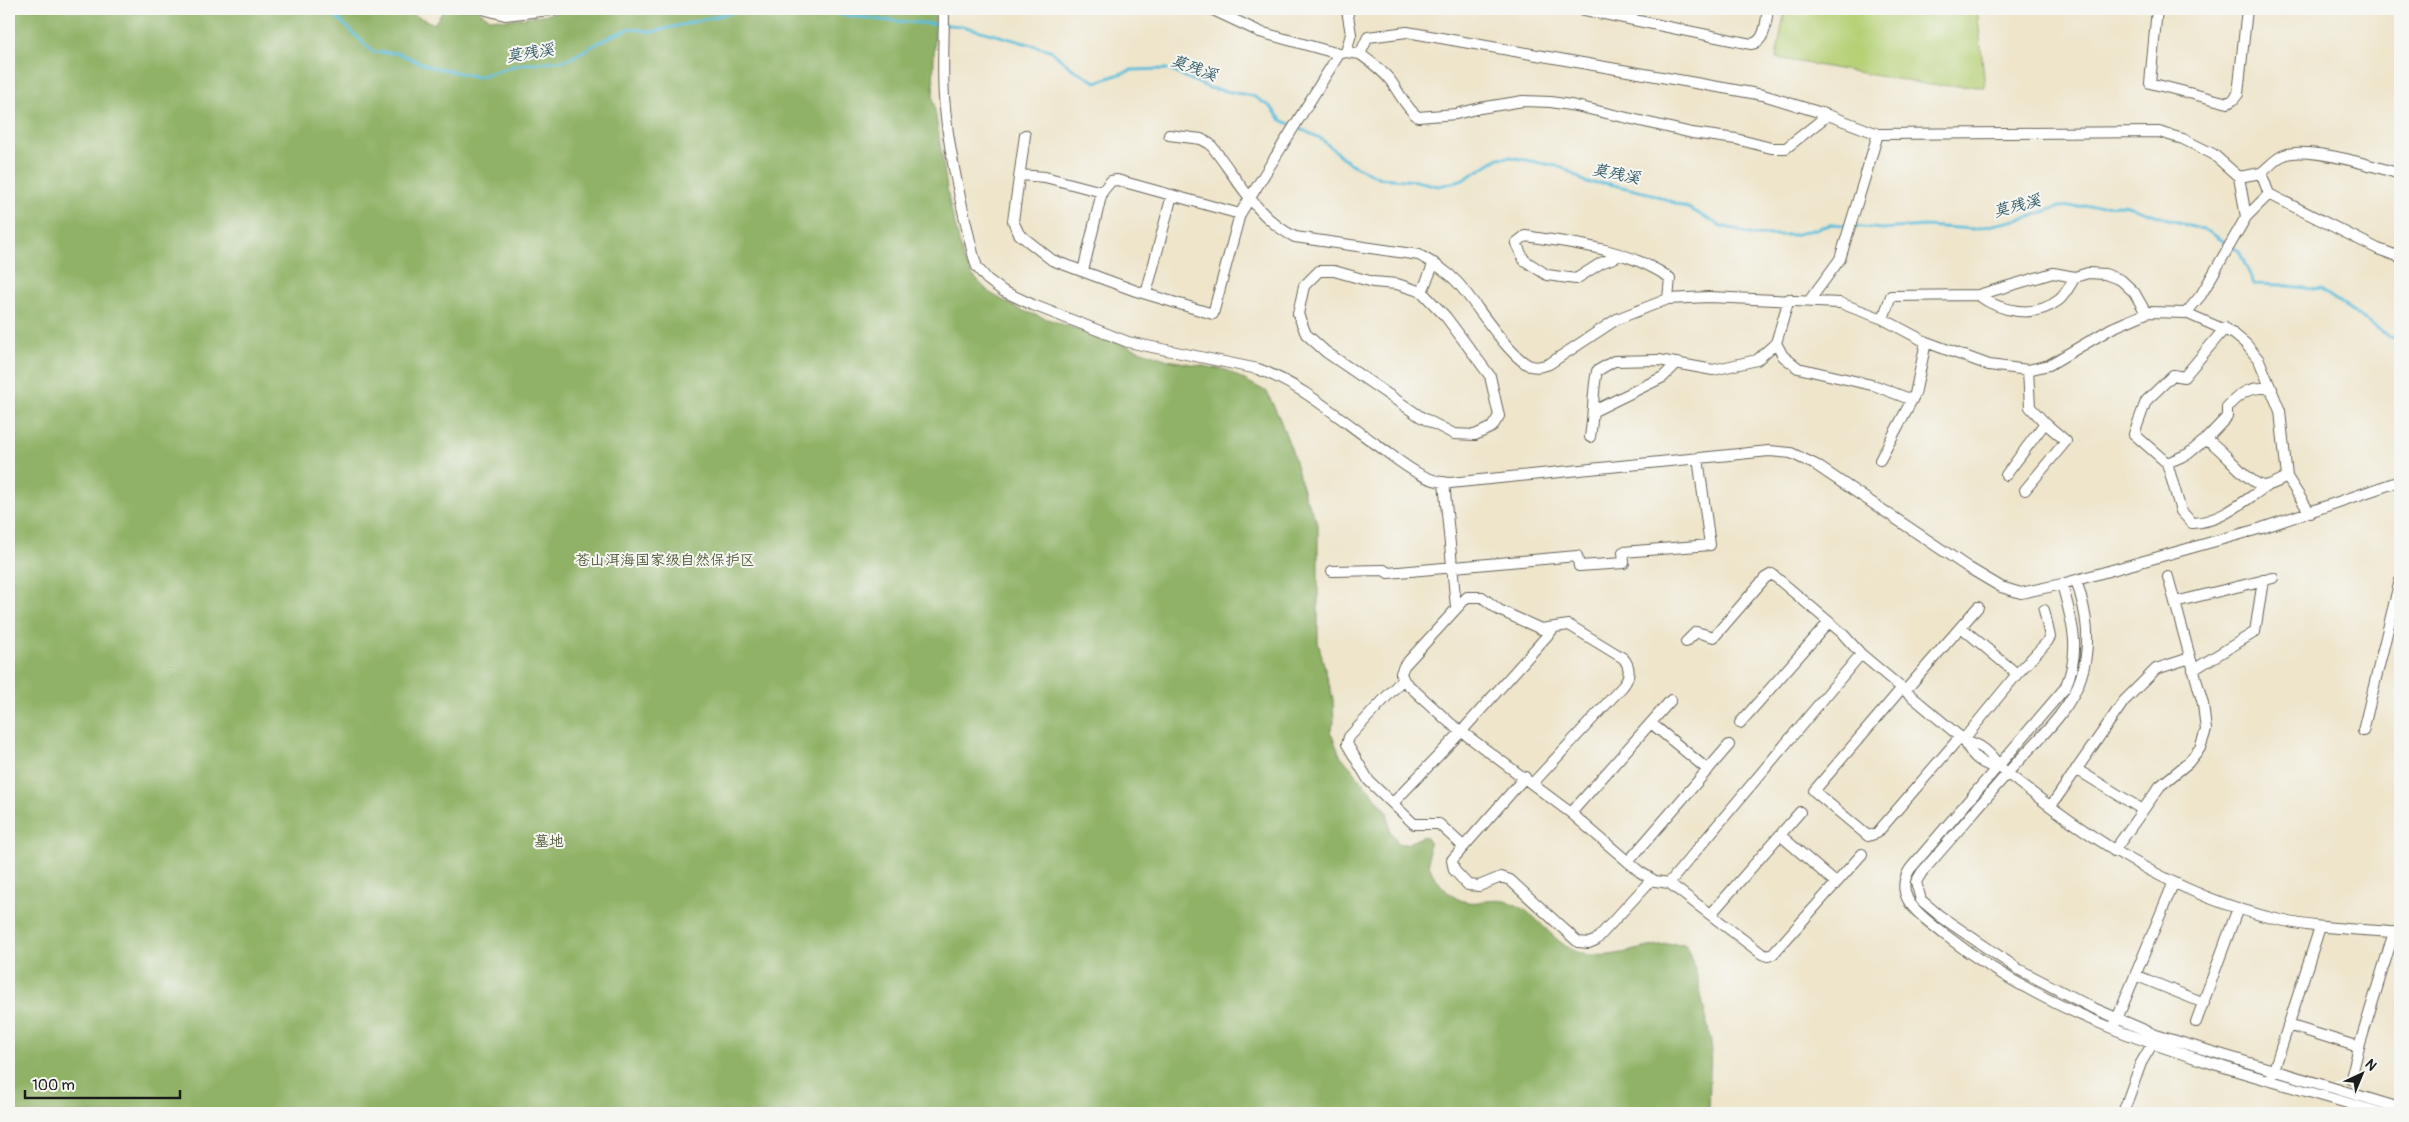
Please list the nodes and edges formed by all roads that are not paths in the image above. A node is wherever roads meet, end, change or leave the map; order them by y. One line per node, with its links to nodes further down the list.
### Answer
1 (483, 9): 2 (street)
2 (559, 9)
3 (944, 9): 62 (street)
4 (1211, 9): 15 (street)
5 (1342, 9): 13 (street)
6 (1580, 9): 12 (street)
7 (1768, 9): 12 (street)
8 (2157, 9): 9 (street)
9 (2247, 9)
10 (2396, 9): 11 (street)
11 (2400, 10)
12 (1611, 12)
13 (1351, 34): 14 (street); 15 (street)
14 (1368, 36): 16 (street); 17 (street)
15 (1343, 53): 16 (street); 28 (street)
16 (1360, 54): 17 (street)
17 (1828, 115): 18 (street)
18 (1878, 134): 24 (street); 41 (street)
19 (1026, 135): 23 (street)
20 (1169, 135): 28 (street)
21 (2261, 173): 22 (street); 24 (street); 26 (street)
22 (2400, 174)
23 (1020, 175): 25 (street); 34 (street)
24 (2239, 177): 30 (street)
25 (1102, 192): 27 (street); 34 (street)
26 (2269, 194): 30 (street); 32 (street)
27 (1172, 195): 29 (street); 37 (street)
28 (1251, 199): 29 (street); 33 (street)
29 (1240, 214): 37 (street)
30 (2246, 217): 43 (street)
31 (1621, 256): 31 (street); 39 (street)
32 (2400, 257)
33 (1434, 263): 36 (street); 39 (street)
34 (1083, 271): 37 (street)
35 (2075, 278): 38 (street); 38 (street); 42 (street)
36 (1422, 292): 36 (street)
37 (1146, 294)
38 (1978, 295): 44 (street)
39 (1668, 299): 40 (street)
40 (1790, 299): 41 (street); 47 (street)
41 (1809, 301): 44 (street)
42 (2146, 313): 43 (street); 49 (street)
43 (2186, 313): 45 (street)
44 (1883, 318): 46 (street)
45 (2225, 328): 50 (street); 58 (street)
46 (1926, 342): 49 (street); 51 (street)
47 (1776, 343): 48 (street); 51 (street)
48 (1677, 363): 52 (street); 52 (street)
49 (2028, 370): 53 (street)
50 (2272, 390): 55 (street); 60 (street)
51 (1912, 400): 57 (street)
52 (1594, 411): 54 (street)
53 (2045, 423): 59 (street); 64 (street)
54 (1590, 437)
55 (2206, 439): 58 (street); 63 (street)
56 (1698, 458): 62 (street); 66 (street); 71 (street)
57 (1880, 460)
58 (2168, 463): 63 (street)
59 (2006, 475)
60 (2287, 477): 63 (street); 65 (street)
61 (2400, 481): 65 (street)
62 (1444, 482): 66 (street)
63 (2267, 486)
64 (2025, 490)
65 (2310, 513): 69 (street)
66 (1452, 567): 67 (street); 73 (street)
67 (1332, 572)
68 (2168, 577): 72 (street)
69 (2076, 580): 71 (street); 79 (street)
70 (2400, 580): 91 (street)
71 (2062, 584): 80 (street)
72 (2175, 602): 83 (street); 84 (street)
73 (1456, 606): 78 (street); 86 (street)
74 (1978, 607): 77 (street)
75 (2044, 610): 85 (street)
76 (1829, 622): 81 (street); 82 (street); 89 (street)
77 (1961, 627): 85 (street); 87 (street)
78 (1553, 629): 92 (street); 98 (street)
79 (2088, 634): 80 (street); 96 (street)
80 (2074, 636): 96 (street)
81 (1686, 642)
82 (1861, 654): 87 (street); 110 (street)
83 (2190, 658): 84 (street); 97 (street)
84 (2193, 670): 101 (street)
85 (2017, 674): 93 (street)
86 (1403, 679): 92 (street); 99 (street)
87 (1904, 690): 93 (street); 93 (street)
88 (1671, 700): 90 (street)
89 (1740, 723)
90 (1651, 724): 95 (street); 103 (street)
91 (2363, 731)
92 (1461, 732): 98 (street); 99 (street)
93 (1962, 739): 96 (street)
94 (1729, 745): 95 (street)
95 (1708, 770): 108 (street)
96 (2003, 770): 100 (street); 119 (street); 122 (street)
97 (2076, 770): 100 (street); 101 (street)
98 (1529, 780): 103 (street); 105 (street)
99 (1393, 803): 105 (street)
100 (2051, 806): 106 (street)
101 (2143, 810): 106 (street)
102 (1800, 812): 104 (street)
103 (1571, 813): 108 (street)
104 (1780, 835): 111 (street); 114 (street)
105 (1463, 846): 109 (street)
106 (2114, 851): 112 (street)
107 (1862, 854): 111 (street)
108 (1628, 862): 109 (street)
109 (1652, 879): 110 (street)
110 (1670, 883): 114 (street)
111 (1836, 883): 114 (street)
112 (2173, 884): 113 (street); 117 (street)
113 (2238, 908): 115 (street); 118 (street)
114 (1711, 914)
115 (2320, 927): 116 (street); 121 (street)
116 (2397, 932): 125 (street)
117 (2135, 975): 118 (street); 119 (street)
118 (2204, 1003): 120 (street)
119 (2117, 1018): 122 (street); 123 (street)
120 (2196, 1022)
121 (2288, 1025): 125 (street); 126 (street)
122 (2113, 1030): 124 (street)
123 (2156, 1035): 124 (street); 126 (street)
124 (2152, 1045): 128 (street); 130 (street)
125 (2359, 1047): 127 (street)
126 (2274, 1070): 128 (street); 129 (street)
127 (2350, 1078)
128 (2271, 1080): 131 (street)
129 (2393, 1109)
130 (2123, 1113)
131 (2381, 1113)

